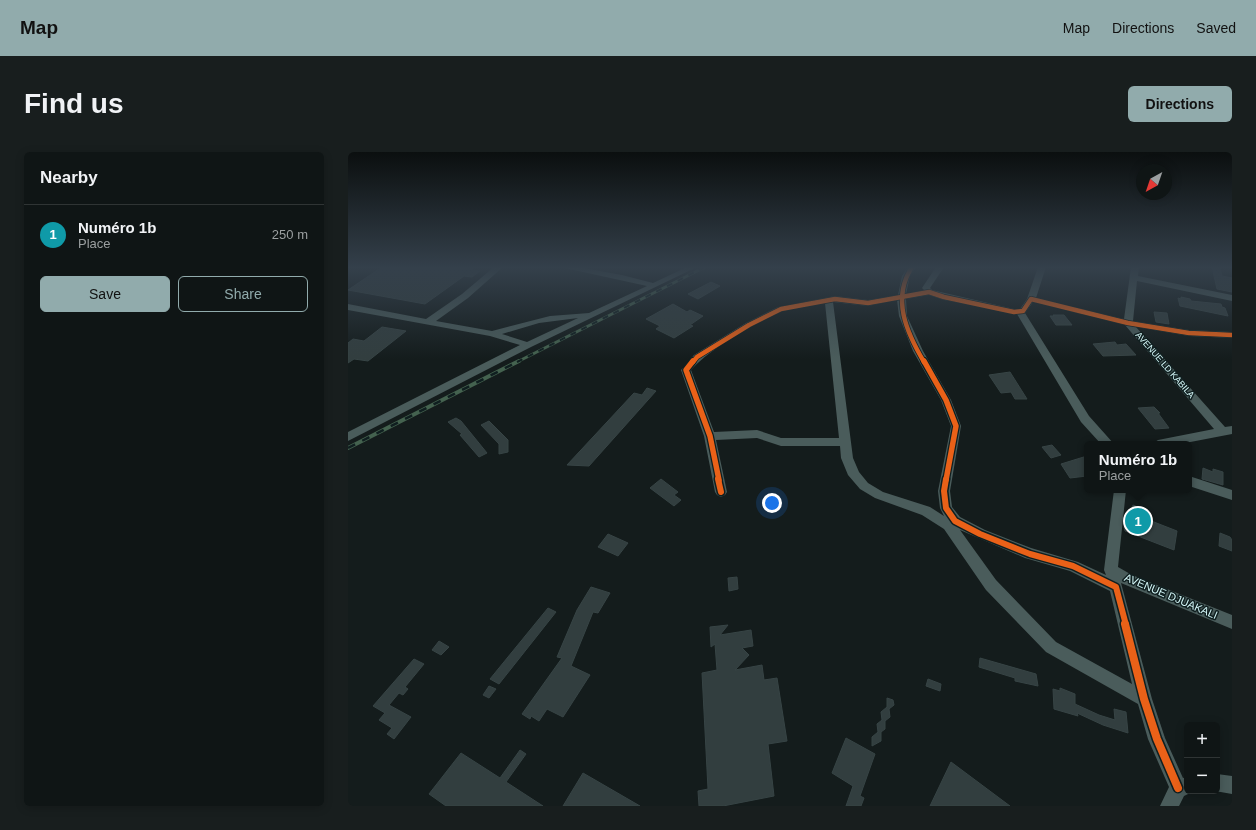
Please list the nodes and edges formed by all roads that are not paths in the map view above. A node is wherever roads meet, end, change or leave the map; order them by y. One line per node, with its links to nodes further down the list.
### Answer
1 (903, 297): 27 (street)
2 (462, 298): 12 (street)
3 (627, 298): 11 (street)
4 (900, 298): 8 (street)
5 (947, 298): 10 (street)
6 (1131, 298): 13 (street, AVENUE LD KABILA)
7 (1032, 299): 10 (street); 13 (street)
8 (829, 300): 18 (street); 22 (street)
9 (348, 307): 12 (street)
10 (1020, 312): 20 (street)
11 (590, 315): 14 (street); 16 (street)
12 (428, 322): 14 (street)
13 (1128, 323): 15 (street); 17 (street, AVENUE LD KABILA)
14 (492, 334): 16 (street)
15 (1232, 335)
16 (528, 345): 19 (street)
17 (1228, 431): 21 (street)
18 (710, 436): 22 (street); 24 (street)
19 (348, 437)
20 (1105, 441)
21 (1174, 441)
22 (845, 442): 27 (street)
23 (1192, 482): 26 (street)
24 (721, 492)
25 (1120, 493): 28 (street)
26 (1232, 495)
27 (952, 523): 29 (street); 31 (street)
28 (1111, 570): 29 (street); 30 (street, AVENUE DJUAKALI)
29 (1116, 587): 31 (street)
30 (1232, 622)
31 (1144, 699): 34 (street)
32 (1220, 783): 33 (street)
33 (1232, 785)
34 (1183, 787): 35 (street)
35 (1168, 806)

